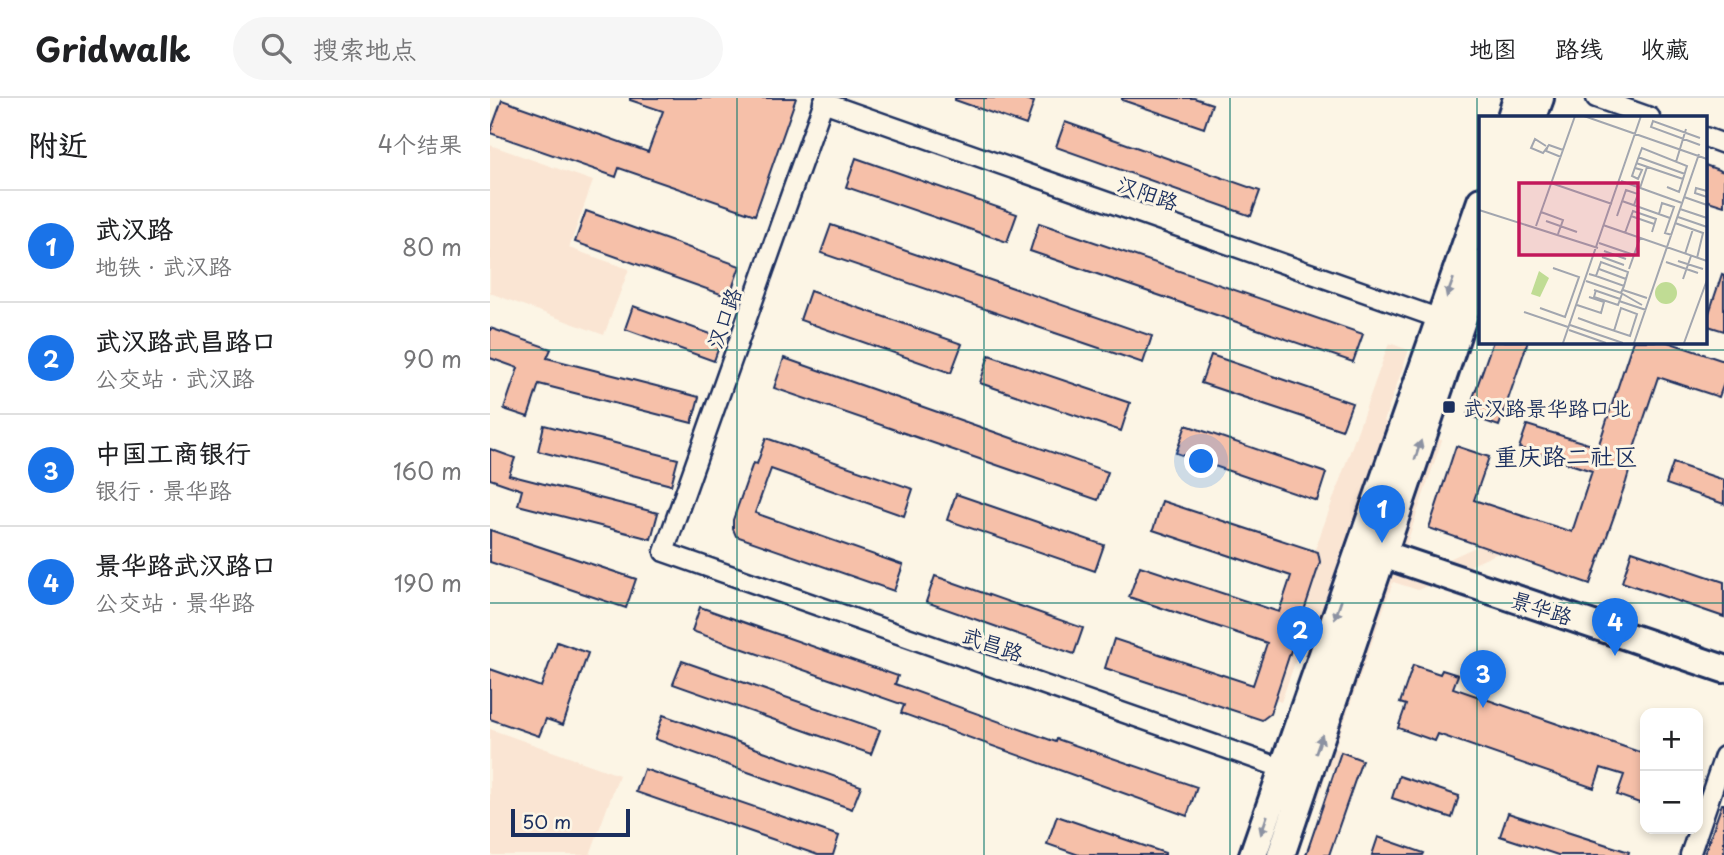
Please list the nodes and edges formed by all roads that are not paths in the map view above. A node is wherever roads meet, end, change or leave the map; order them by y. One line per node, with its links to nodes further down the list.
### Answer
1 (1517, 98): 5 (main road)
2 (1540, 98): 6 (main road)
3 (1596, 98): 7 (street)
4 (824, 100): 12 (street, 汉阳路); 14 (street, 汉口路)
5 (1510, 116)
6 (1533, 116)
7 (1647, 116)
8 (1706, 137): 9 (street)
9 (1724, 144)
10 (1479, 209): 12 (main road, one-way to 12)
11 (1479, 268): 12 (main road)
12 (1449, 322): 13 (main road)
13 (1374, 542): 15 (main road, 景华路); 16 (main road, 景华路); 18 (main road)
14 (664, 552): 18 (street, 武昌路)
15 (1724, 653)
16 (1724, 669)
17 (1724, 756): 21 (street)
18 (1296, 772): 19 (main road, one-way to 19); 20 (main road)
19 (1253, 855)
20 (1280, 855)
21 (1690, 855)

